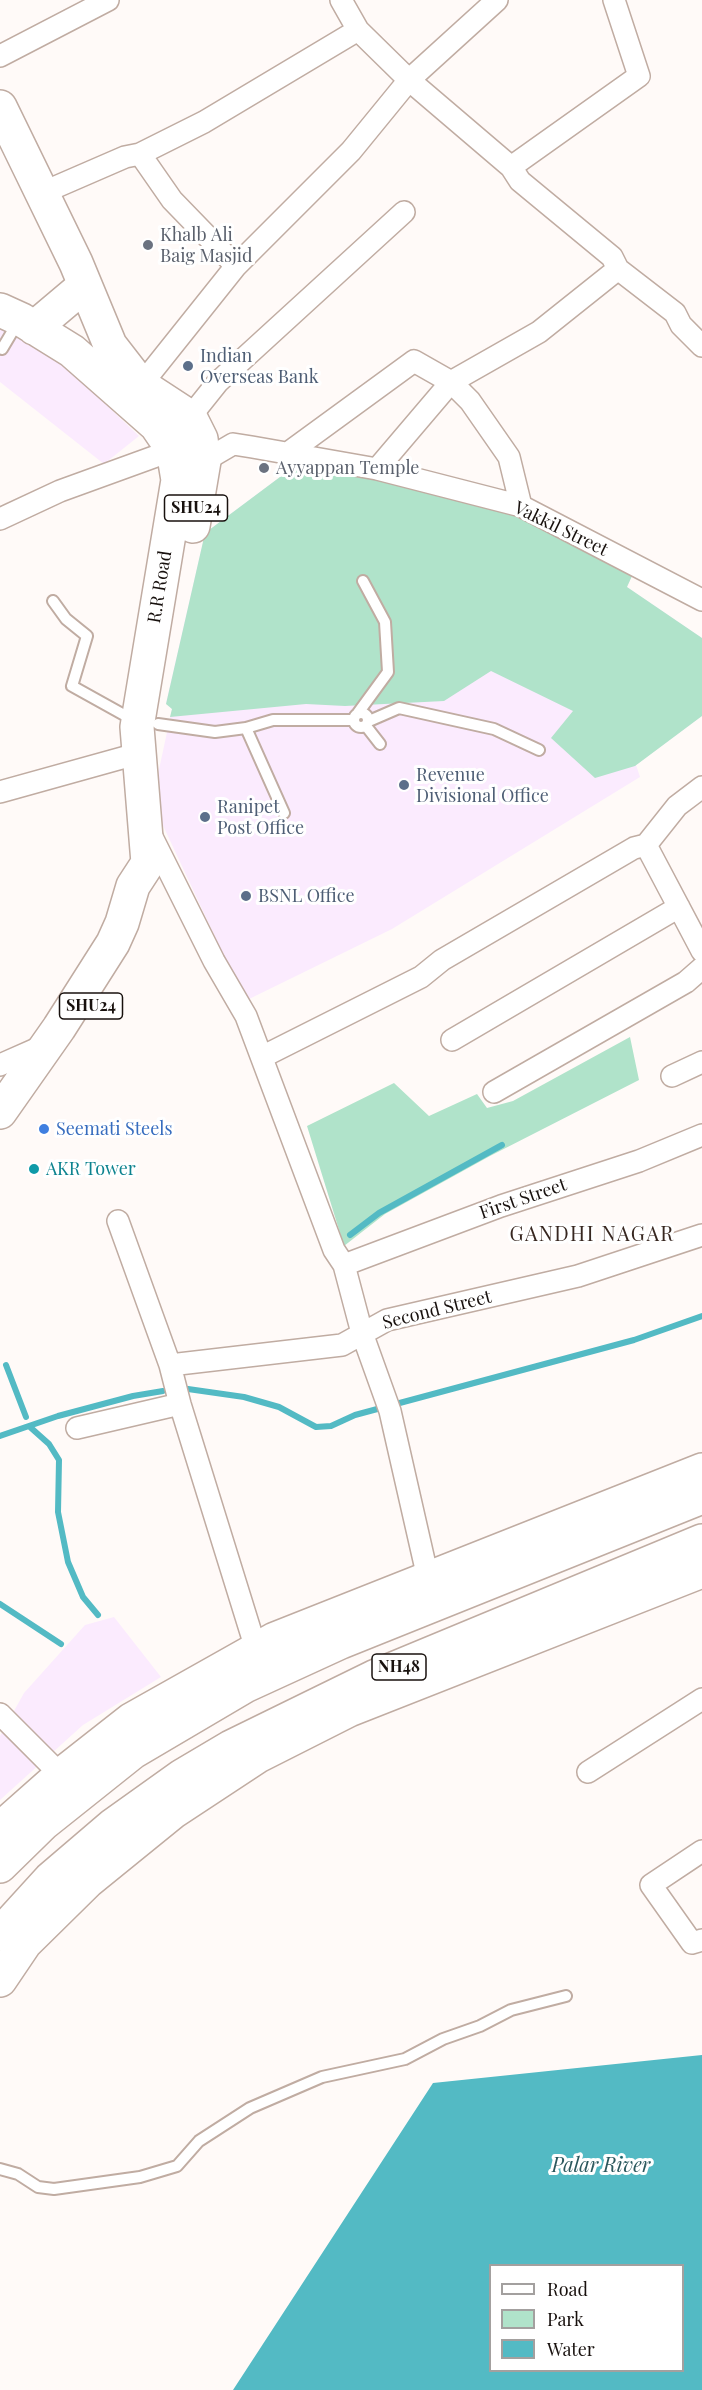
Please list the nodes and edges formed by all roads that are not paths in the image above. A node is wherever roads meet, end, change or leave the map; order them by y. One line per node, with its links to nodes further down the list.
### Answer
1 (108, 0): 6 (street)
2 (341, 0): 5 (street)
3 (497, 0): 7 (street)
4 (614, 0): 10 (street)
5 (358, 30): 7 (street); 9 (street)
6 (0, 56)
7 (409, 80): 10 (street); 13 (street)
8 (0, 107): 11 (main road)
9 (140, 154): 11 (street); 13 (street)
10 (511, 167): 14 (street)
11 (42, 193): 15 (main road)
12 (404, 212): 21 (street)
13 (236, 266): 20 (street)
14 (618, 269): 17 (street); 19 (street)
15 (85, 285): 16 (main road); 20 (main road)
16 (18, 319): 18 (lane); 22 (main road, R.R Road / SHU24)
17 (702, 346)
18 (2, 349)
19 (451, 382): 23 (street); 25 (street); 26 (street)
20 (141, 385): 21 (main road)
21 (190, 417): 24 (main road, R.R Road / SHU24)
22 (172, 450): 27 (street); 34 (main road, R.R Road / SHU24)
23 (288, 453): 24 (street, Vakkil Street); 25 (street, Vakkil Street)
24 (204, 461): 34 (main road, R.R Road / SHU24)
25 (377, 469): 26 (street, Vakkil Street)
26 (521, 506): 29 (street, Vakkil Street)
27 (0, 519)
28 (363, 581): 31 (lane)
29 (702, 600)
30 (53, 601): 34 (lane)
31 (356, 717): 32 (lane); 33 (lane)
32 (367, 723): 35 (lane); 36 (lane)
33 (246, 728): 34 (lane); 39 (lane)
34 (144, 742): 38 (street); 40 (main road, R.R Road / SHU24)
35 (380, 744)
36 (539, 750)
37 (702, 787): 41 (street)
38 (0, 792)
39 (284, 813)
40 (144, 820): 42 (main road, R.R Road / SHU24); 48 (street)
41 (646, 845): 43 (street); 48 (street)
42 (148, 863): 47 (main road, SHU24); 55 (main road, R.R Road / SHU24)
43 (679, 907): 44 (street); 46 (street)
44 (702, 951)
45 (702, 968): 52 (street)
46 (452, 1040)
47 (49, 1043): 50 (street); 53 (main road, SHU24)
48 (262, 1057): 58 (street)
49 (702, 1062): 51 (street)
50 (0, 1065)
51 (672, 1076)
52 (494, 1092)
53 (0, 1112)
54 (702, 1135): 58 (street, First Street)
55 (0, 1136)
56 (118, 1221): 60 (street)
57 (702, 1235): 59 (street, Second Street)
58 (344, 1265): 59 (street)
59 (362, 1333): 60 (street, Second Street); 66 (street)
60 (170, 1365): 61 (street)
61 (180, 1404): 62 (street); 67 (street)
62 (77, 1428)
63 (702, 1470): 66 (main road)
64 (702, 1497): 74 (main road, NH48)
65 (702, 1549): 75 (main road, NH48); 77 (main road)
66 (428, 1578): 67 (main road)
67 (256, 1649): 71 (main road)
68 (702, 1699): 70 (street)
69 (0, 1714): 71 (street)
70 (588, 1772)
71 (62, 1775): 72 (main road)
72 (0, 1829)
73 (702, 1851): 76 (street)
74 (0, 1866)
75 (0, 1934)
76 (702, 1940)
77 (0, 1980)
78 (566, 1996): 79 (lane)
79 (0, 2169)

